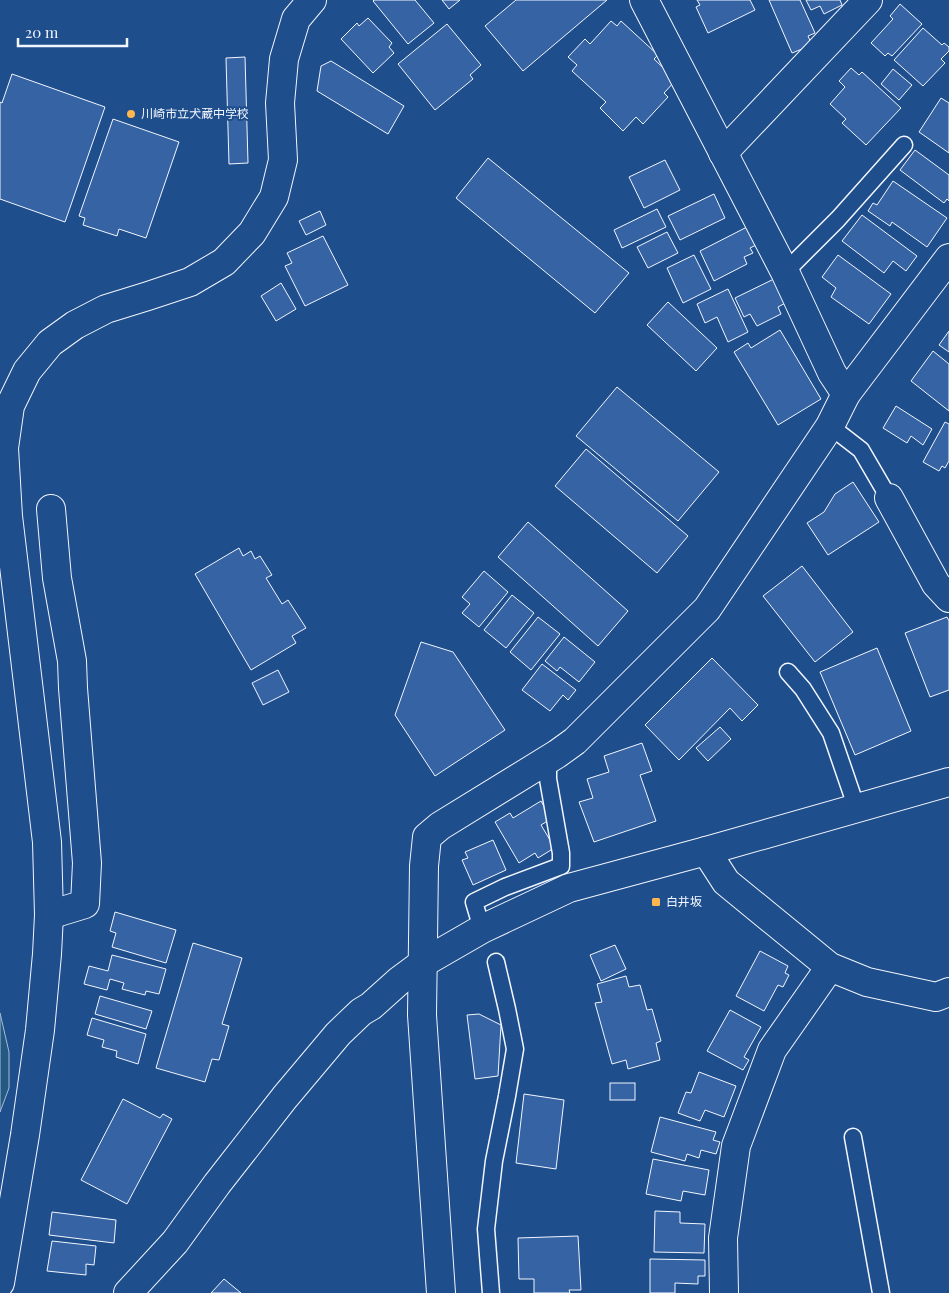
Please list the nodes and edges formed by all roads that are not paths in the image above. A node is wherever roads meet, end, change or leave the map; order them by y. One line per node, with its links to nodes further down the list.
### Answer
1 (644, 0): 5 (street)
2 (867, 0): 5 (street)
3 (311, 1): 18 (street)
4 (904, 145): 7 (lane)
5 (723, 153): 7 (street)
6 (949, 258): 8 (street)
7 (784, 272): 8 (street)
8 (846, 394): 9 (street)
9 (830, 426): 10 (lane); 14 (street)
10 (889, 498): 12 (street)
11 (51, 509): 18 (street)
12 (949, 598)
13 (788, 672): 16 (lane)
14 (548, 760): 19 (lane); 21 (street)
15 (949, 782): 16 (street)
16 (857, 809): 17 (street)
17 (706, 851): 19 (street); 22 (street)
18 (49, 915): 25 (street)
19 (482, 929): 21 (street)
20 (496, 962): 28 (lane)
21 (424, 963): 26 (street); 27 (street)
22 (830, 967): 23 (street); 29 (street)
23 (949, 992)
24 (853, 1137): 30 (lane)
25 (0, 1283)
26 (128, 1293)
27 (441, 1293)
28 (491, 1293)
29 (724, 1293)
30 (881, 1293)

